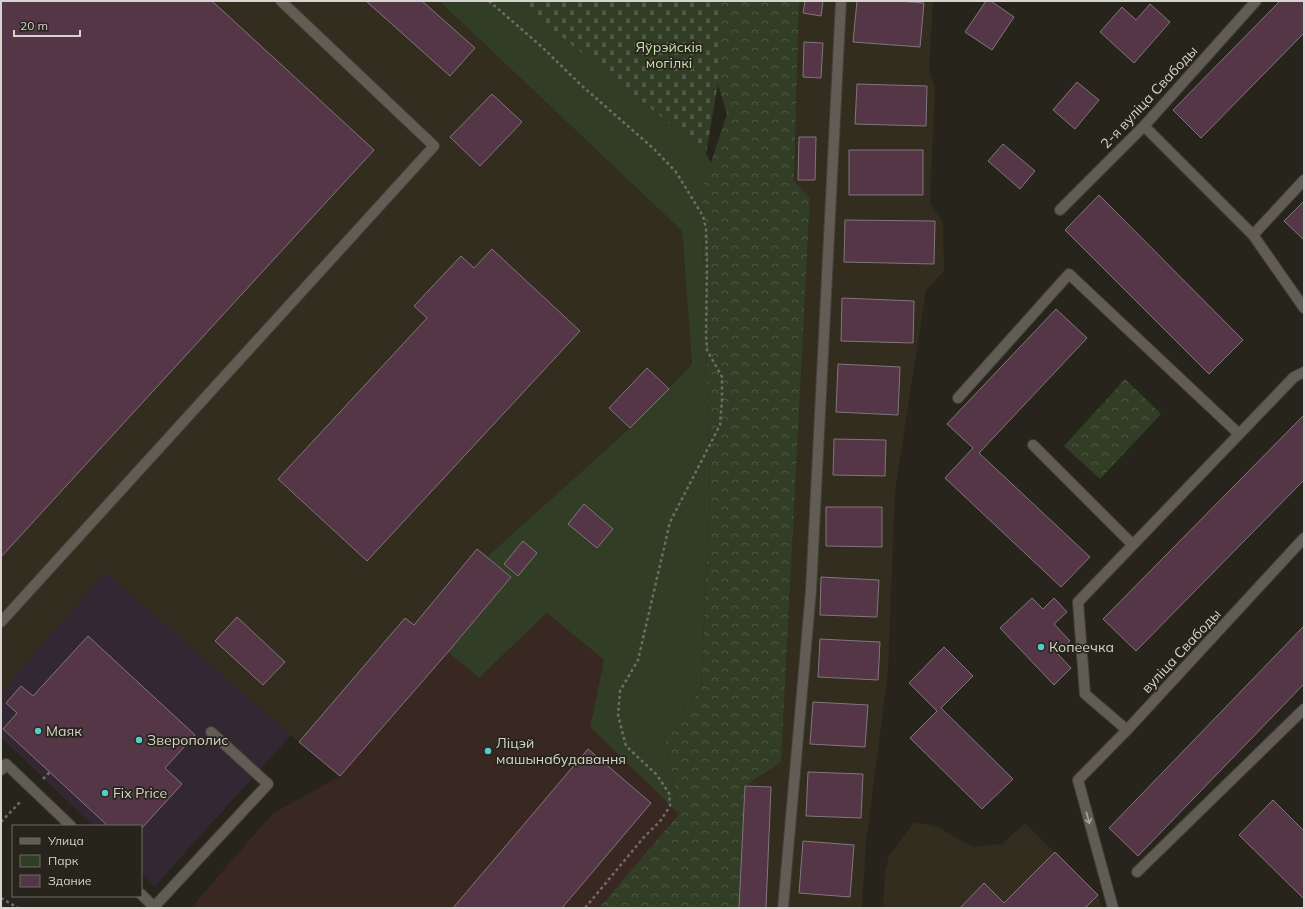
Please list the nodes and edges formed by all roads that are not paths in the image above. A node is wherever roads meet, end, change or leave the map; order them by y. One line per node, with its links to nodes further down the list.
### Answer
1 (281, 1): 15 (street)
2 (841, 1): 24 (street)
3 (1256, 1): 4 (street, 2-я вуліца Свабоды)
4 (1144, 126): 6 (street, 2-я вуліца Свабоды); 7 (street)
5 (1304, 180): 7 (street)
6 (1060, 210)
7 (1253, 235): 8 (street)
8 (1304, 308)
9 (1304, 372): 11 (street)
10 (958, 398): 11 (street)
11 (1239, 434): 14 (street)
12 (1033, 445): 14 (street)
13 (1304, 538): 17 (street, вуліца Свабоды)
14 (1133, 544): 17 (street)
15 (1, 622)
16 (1304, 710): 21 (street)
17 (1127, 730): 25 (street, вуліца Свабоды, one-way to 25)
18 (211, 732): 23 (street)
19 (1, 770): 20 (street)
20 (69, 825)
21 (1137, 872)
22 (142, 895): 23 (street)
23 (153, 907)
24 (783, 908)
25 (1113, 908)

